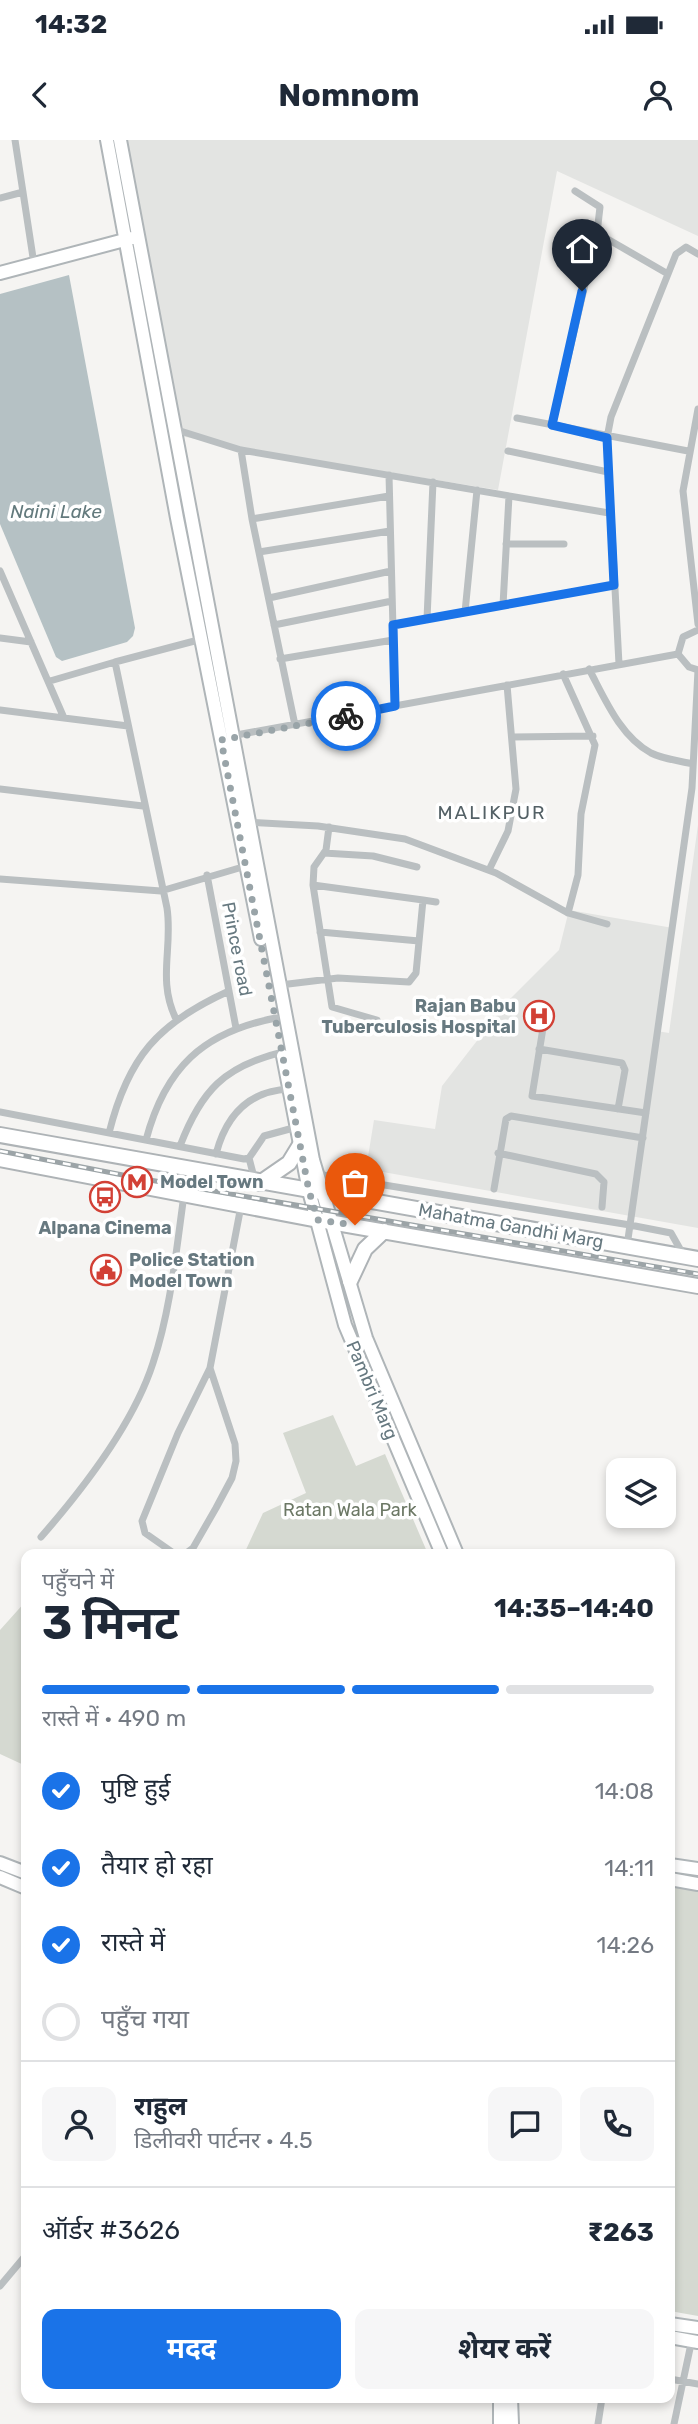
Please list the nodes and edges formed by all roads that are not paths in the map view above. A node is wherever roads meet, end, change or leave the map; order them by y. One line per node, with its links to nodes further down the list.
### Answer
1 (15, 140): 5 (street)
2 (107, 140): 8 (street)
3 (120, 140): 8 (street)
4 (575, 191): 7 (street)
5 (23, 192): 6 (street); 10 (street)
6 (0, 198)
7 (597, 233): 12 (street); 15 (street)
8 (132, 238): 10 (street); 16 (street); 17 (street)
9 (698, 254): 12 (street)
10 (33, 264): 11 (street)
11 (0, 273)
12 (668, 274): 18 (street)
13 (698, 408): 21 (street)
14 (517, 418): 15 (street)
15 (552, 425): 18 (street)
16 (159, 426): 17 (street); 48 (street)
17 (174, 429): 19 (street); 48 (street)
18 (607, 438): 21 (street); 22 (street)
19 (241, 450): 23 (street); 29 (street)
20 (508, 451): 22 (street)
21 (688, 451): 34 (street)
22 (608, 472): 28 (street)
23 (389, 475): 24 (street); 26 (street)
24 (433, 482): 25 (street); 42 (street)
25 (477, 490): 27 (street); 41 (street)
26 (389, 496): 29 (street); 30 (street)
27 (509, 496): 28 (street); 31 (street)
28 (610, 513): 37 (street)
29 (252, 519): 33 (street)
30 (390, 531): 33 (street); 36 (street)
31 (506, 544): 32 (street); 40 (street)
32 (564, 544)
33 (259, 552): 38 (street)
34 (695, 570): 43 (street)
35 (0, 571): 50 (street)
36 (391, 571): 38 (street); 39 (street)
37 (614, 585): 40 (street); 54 (street)
38 (269, 598): 44 (street)
39 (392, 601): 44 (street); 45 (street)
40 (503, 605): 41 (street)
41 (465, 612): 42 (street)
42 (427, 619): 45 (street)
43 (698, 624)
44 (274, 625): 52 (street)
45 (393, 625): 49 (street)
46 (698, 630): 51 (street)
47 (0, 638): 50 (street)
48 (207, 638): 53 (street); 68 (street)
49 (393, 640): 52 (street); 60 (street)
50 (31, 642): 58 (street)
51 (678, 654): 54 (street); 56 (street)
52 (280, 659): 63 (street)
53 (115, 662): 58 (street); 64 (street)
54 (619, 664): 55 (street)
55 (589, 669): 57 (street); 69 (street)
56 (698, 670): 65 (street)
57 (564, 674): 59 (street); 66 (street)
58 (50, 681): 62 (street)
59 (507, 685): 60 (street); 67 (street)
60 (395, 706): 63 (street)
61 (0, 710): 62 (street)
62 (64, 718): 64 (street)
63 (295, 725): 68 (street)
64 (128, 726): 71 (street)
65 (697, 732): 69 (street)
66 (593, 736): 67 (street); 84 (street)
67 (513, 737): 77 (street)
68 (226, 738): 72 (street, Pambri Marg); 75 (street, Pambri Marg)
69 (693, 764): 101 (street)
70 (0, 789): 71 (street)
71 (143, 806): 81 (street)
72 (247, 822): 73 (street); 89 (street, Pambri Marg)
73 (329, 827): 74 (street); 77 (street)
74 (324, 853): 76 (street); 80 (street)
75 (246, 866): 78 (street); 91 (street, Pambri Marg)
76 (417, 866)
77 (489, 870): 84 (street)
78 (207, 875): 81 (street); 90 (street, Prince road)
79 (0, 879): 81 (street)
80 (313, 885): 82 (street); 86 (street)
81 (161, 891): 92 (street)
82 (423, 900): 83 (street); 87 (street)
83 (436, 901)
84 (568, 913): 85 (street)
85 (607, 924)
86 (320, 932): 87 (street); 88 (street)
87 (419, 941): 88 (street)
88 (327, 979): 89 (street); 93 (street)
89 (278, 986): 113 (street, Pambri Marg)
90 (229, 991): 92 (street); 95 (street, Prince road)
91 (276, 1018): 95 (street); 97 (street, Pambri Marg)
92 (176, 1019): 103 (street)
93 (377, 1020)
94 (544, 1022): 96 (street)
95 (236, 1028): 106 (street)
96 (539, 1049): 99 (street); 99 (street)
97 (283, 1052): 98 (street, Pambri Marg); 108 (street)
98 (289, 1089): 102 (street, Pambri Marg); 110 (street)
99 (618, 1109): 101 (street)
100 (0, 1112): 103 (street)
101 (646, 1113): 105 (street)
102 (297, 1127): 107 (street, Pambri Marg); 111 (street)
103 (109, 1133): 106 (street)
104 (0, 1135): 114 (main road)
105 (643, 1138): 109 (street); 123 (street)
106 (146, 1140): 108 (street)
107 (300, 1145): 114 (main road); 116 (street, Pambri Marg)
108 (180, 1146): 110 (street)
109 (498, 1153): 115 (street); 120 (street)
110 (216, 1154): 111 (street)
111 (249, 1158): 114 (street)
112 (0, 1159): 117 (main road)
113 (317, 1174): 118 (street, Pambri Marg); 123 (street)
114 (258, 1183): 116 (main road)
115 (494, 1189)
116 (309, 1191): 118 (main road, Mahatma Gandhi Marg); 121 (street, Pambri Marg)
117 (184, 1194): 119 (main road); 130 (street)
118 (324, 1194): 122 (street, Pambri Marg); 125 (main road, Mahatma Gandhi Marg)
119 (241, 1206): 121 (main road); 129 (street)
120 (602, 1207)
121 (318, 1220): 122 (main road, Mahatma Gandhi Marg); 133 (street, Pambri Marg)
122 (334, 1222): 124 (main road, Mahatma Gandhi Marg); 127 (street, Pambri Marg)
123 (631, 1225): 125 (street); 126 (street)
124 (384, 1231): 127 (main road); 128 (main road, Mahatma Gandhi Marg)
125 (627, 1246): 126 (main road, Mahatma Gandhi Marg)
126 (691, 1257)
127 (350, 1281): 134 (street, Pambri Marg)
128 (698, 1286)
129 (211, 1368): 131 (street); 132 (street)
130 (41, 1537)
131 (167, 1549)
132 (192, 1549)
133 (440, 1549)
134 (455, 1549)
135 (0, 1863): 138 (street)
136 (675, 1865): 137 (street)
137 (698, 1869)
138 (21, 1871)
139 (0, 1877): 142 (street)
140 (675, 1880): 141 (street)
141 (698, 1884)
142 (21, 1886)
143 (21, 2261): 144 (street)
144 (0, 2286)
145 (675, 2326): 146 (street)
146 (695, 2335): 147 (street); 149 (street)
147 (675, 2337)
148 (675, 2380): 149 (street)
149 (681, 2381): 150 (street); 157 (street)
150 (698, 2384)
151 (500, 2403): 154 (street)
152 (511, 2403): 155 (street)
153 (601, 2403): 156 (street)
154 (500, 2424)
155 (512, 2424)
156 (598, 2424)
157 (674, 2424)

